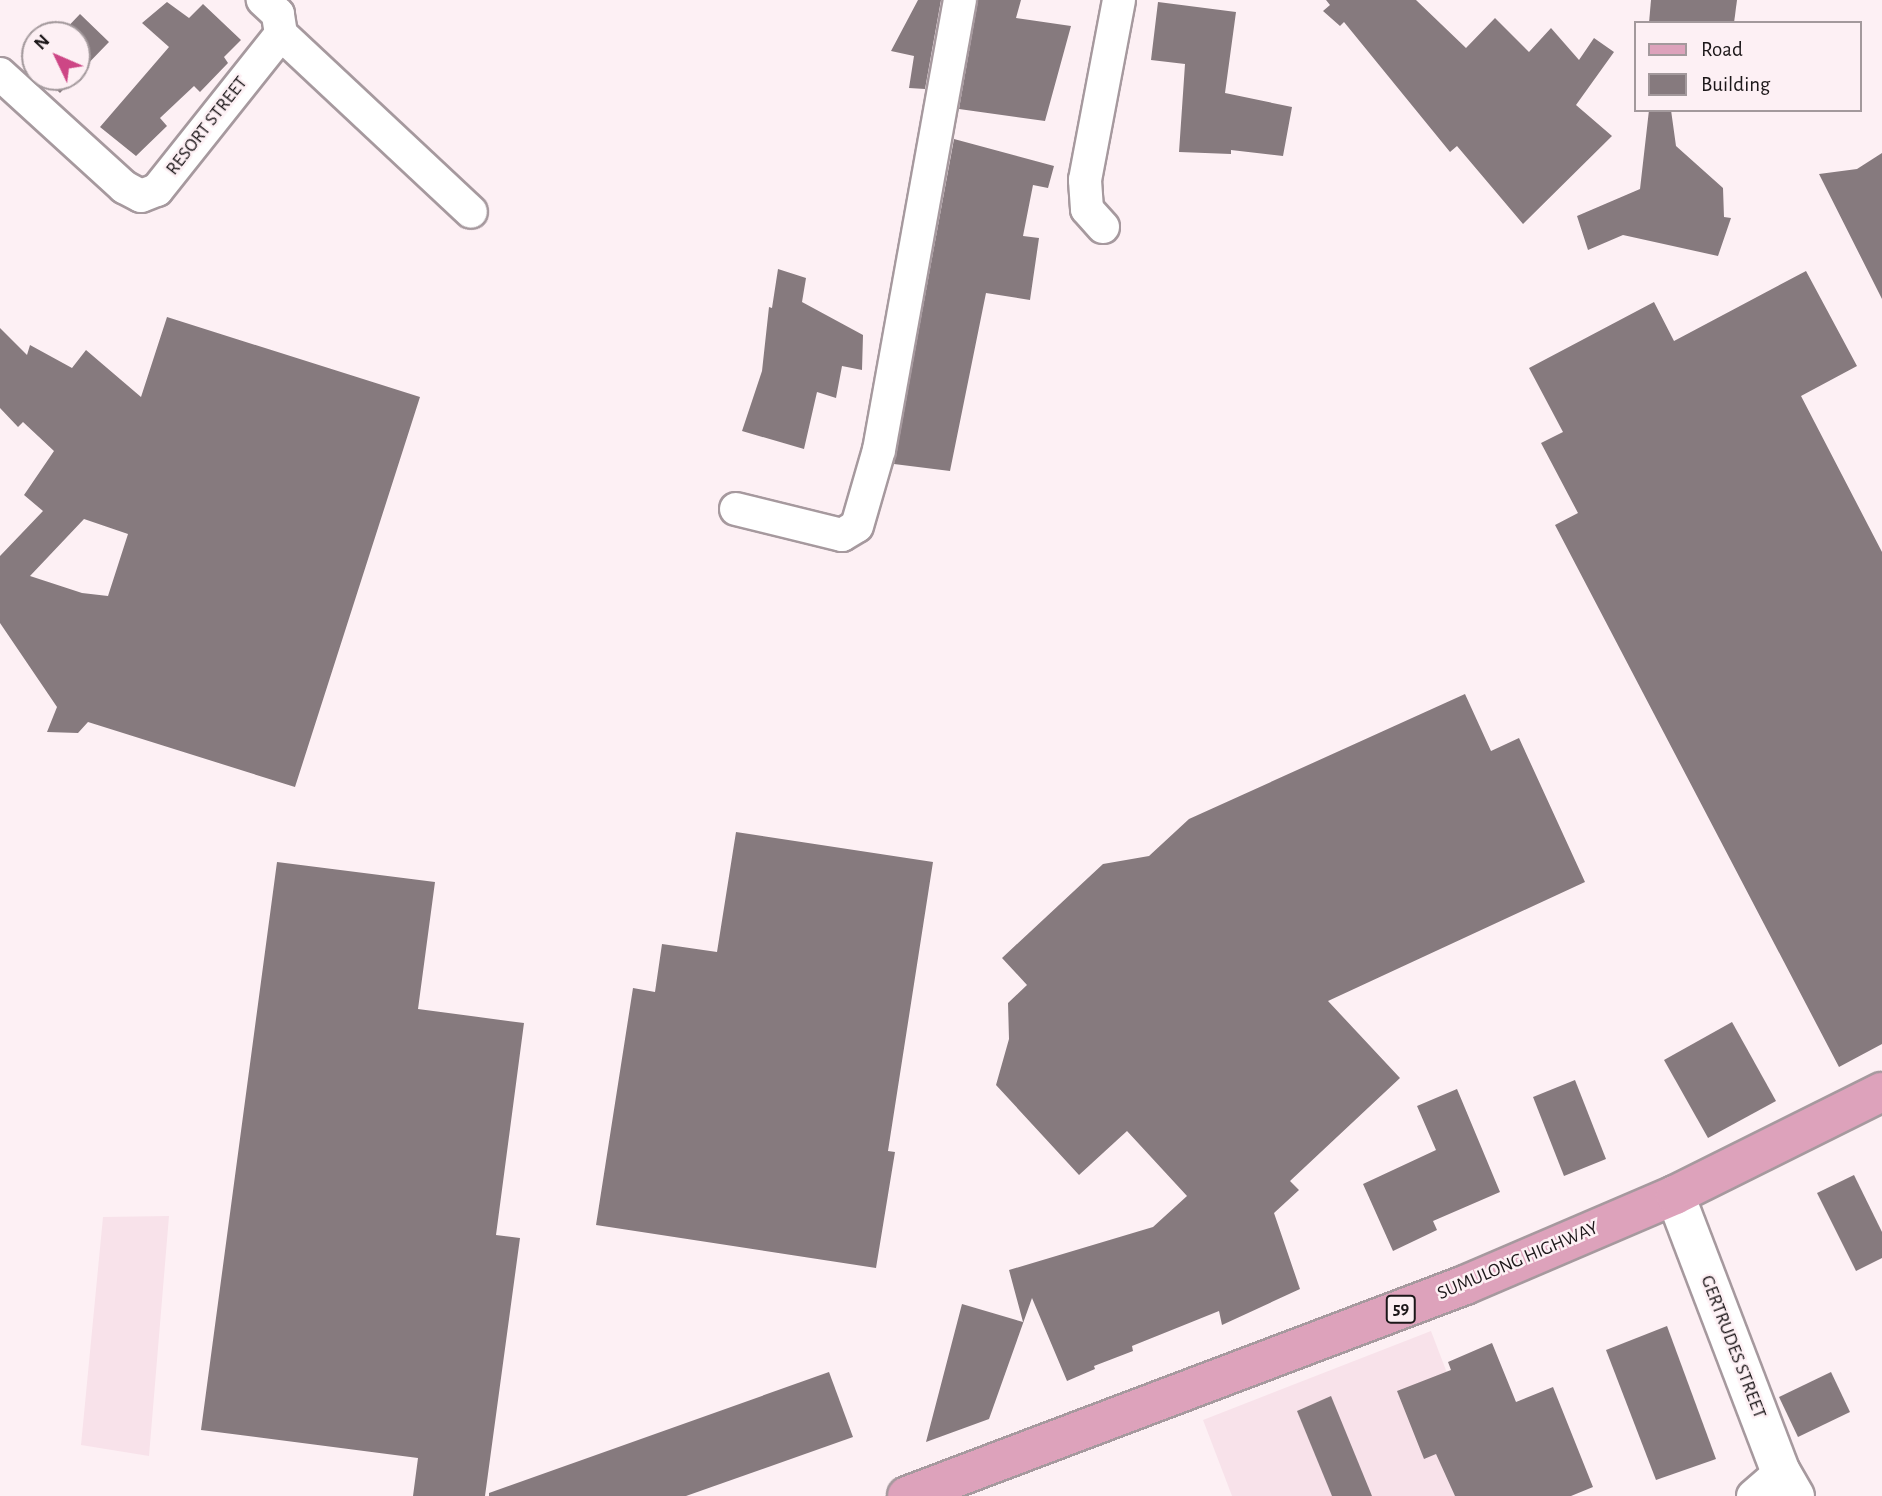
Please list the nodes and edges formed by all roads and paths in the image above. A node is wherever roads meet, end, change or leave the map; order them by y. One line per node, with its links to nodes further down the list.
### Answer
1 (263, 0): 4 (street)
2 (960, 0): 8 (street)
3 (1119, 0): 7 (street)
4 (281, 34): 5 (street, RESORT STREET); 6 (street)
5 (0, 74)
6 (471, 212)
7 (1103, 227)
8 (736, 509)
9 (1882, 1092): 10 (main road, SUMULONG HIGHWAY / 59)
10 (1675, 1195): 11 (street, GERTRUDES STREET); 12 (main road, SUMULONG HIGHWAY / 59)
11 (1788, 1484): 14 (street)
12 (942, 1489): 13 (main road, SUMULONG HIGHWAY / 59)
13 (907, 1496)
14 (1753, 1496)

